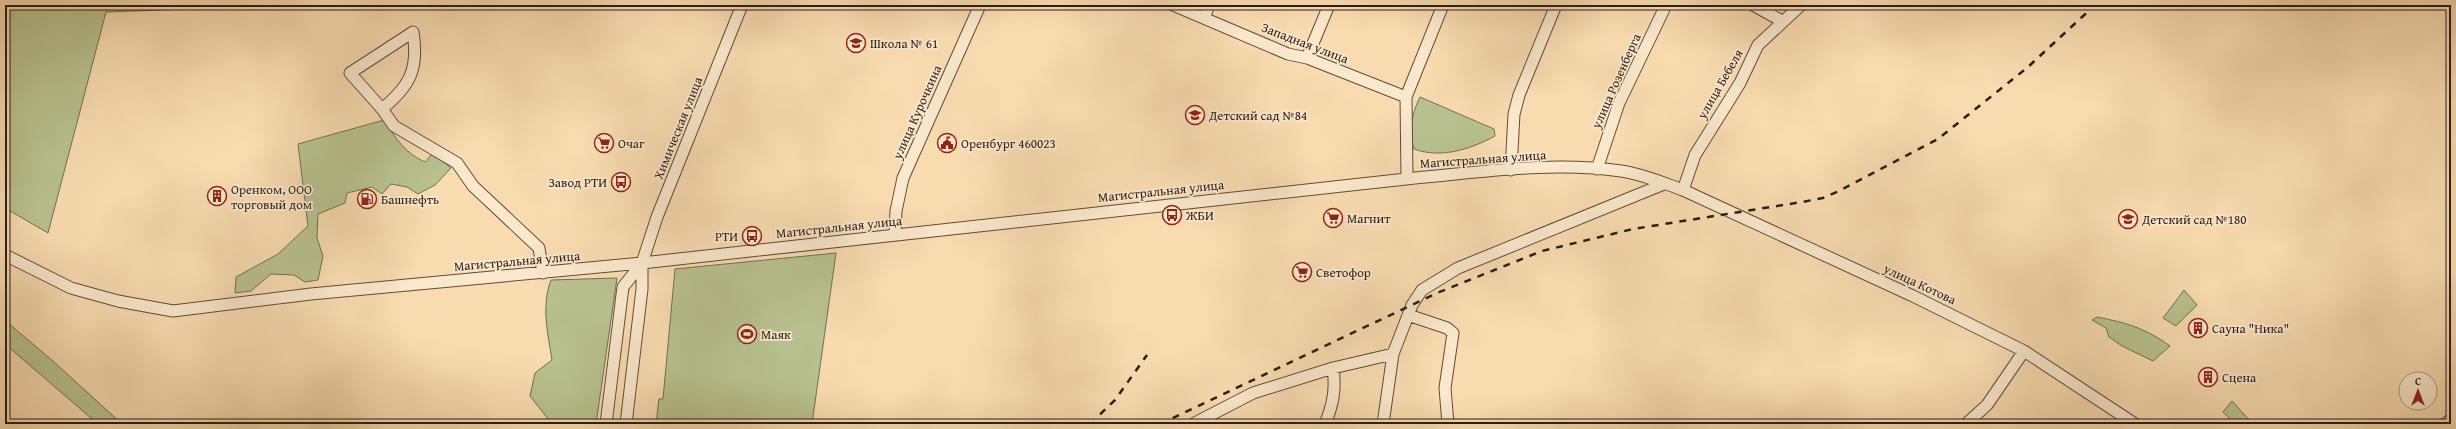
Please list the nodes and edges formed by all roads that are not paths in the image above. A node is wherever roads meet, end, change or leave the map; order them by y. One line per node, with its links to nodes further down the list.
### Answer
1 (742, 5): 23 (street, Химическая улица)
2 (980, 5): 21 (street, улица Курочкина)
3 (1173, 5): 11 (street, Западная улица)
4 (1209, 5): 11 (street)
5 (1329, 5): 13 (street)
6 (1443, 5): 14 (street)
7 (1556, 5): 17 (street)
8 (1666, 5): 16 (street, улица Розенберга)
9 (1753, 5): 12 (street)
10 (1801, 5): 12 (street, улица Бебеля)
11 (1204, 18): 13 (street, Западная улица)
12 (1782, 21): 20 (street, улица Бебеля)
13 (1308, 58): 14 (street, Западная улица)
14 (1406, 97): 18 (street)
15 (382, 109): 15 (street); 24 (street)
16 (1597, 169): 17 (street, Магистральная улица); 19 (street, Магистральная улица)
17 (1511, 170): 18 (street, Магистральная улица)
18 (1406, 179): 21 (street, Магистральная улица)
19 (1664, 184): 20 (street, Магистральная улица); 25 (street)
20 (1682, 190): 26 (street, улица Котова)
21 (896, 235): 23 (street, Магистральная улица)
22 (5, 255): 24 (street, Магистральная улица)
23 (642, 263): 24 (street, Магистральная улица); 30 (street, Химическая улица); 31 (street, Химическая улица)
24 (543, 273)
25 (1408, 315): 27 (street); 35 (street)
26 (2024, 351): 36 (street); 37 (street, улица Котова)
27 (1393, 354): 28 (street); 34 (street)
28 (1333, 368): 32 (street); 33 (street)
29 (2451, 419): 38 (street)
30 (606, 424)
31 (626, 424)
32 (1193, 424)
33 (1325, 424)
34 (1383, 424)
35 (1448, 424)
36 (1966, 424)
37 (2135, 424)
38 (2445, 424)

